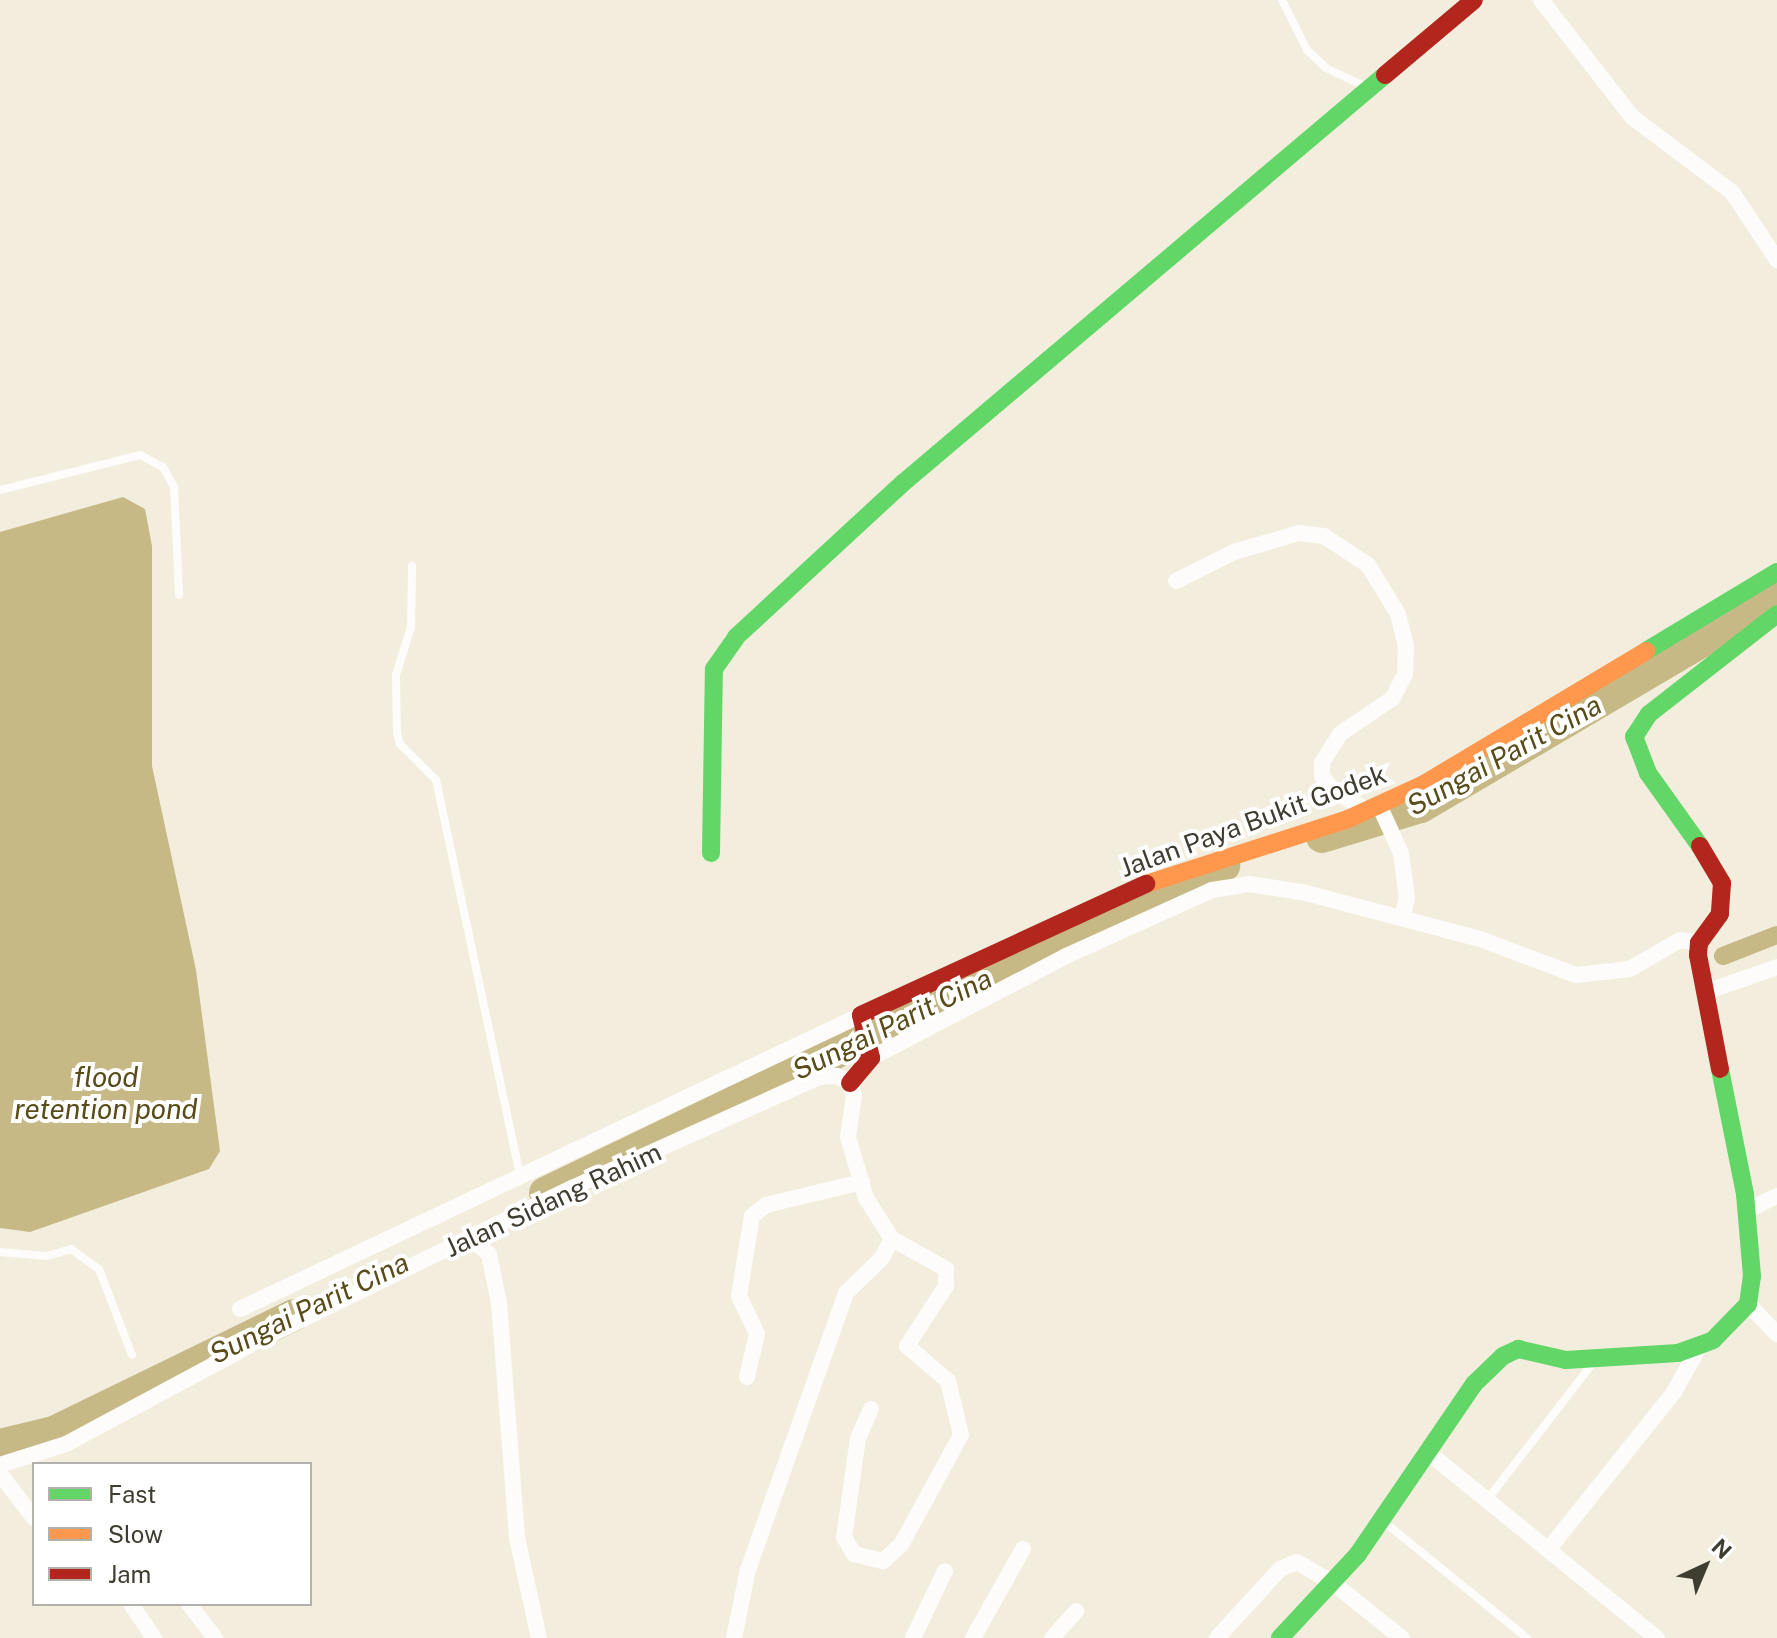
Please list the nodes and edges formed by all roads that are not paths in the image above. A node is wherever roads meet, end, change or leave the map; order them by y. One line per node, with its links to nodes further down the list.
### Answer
1 (1282, 0): 4 (lane)
2 (1474, 0): 4 (street)
3 (1541, 0): 5 (street)
4 (1366, 87): 13 (street)
5 (1777, 260)
6 (0, 490): 10 (lane)
7 (412, 566): 20 (lane)
8 (1777, 572): 12 (street, Jalan Paya Bukit Godek)
9 (1176, 581): 12 (street)
10 (179, 595)
11 (1777, 614): 15 (street)
12 (1376, 810): 14 (street); 18 (street, Jalan Paya Bukit Godek)
13 (711, 853)
14 (1405, 910): 15 (street); 19 (street)
15 (1699, 943): 17 (street)
16 (1777, 967): 17 (street)
17 (1706, 992): 23 (street)
18 (862, 1018): 19 (street); 20 (street)
19 (861, 1068): 21 (street); 24 (street, Jalan Sidang Rahim)
20 (520, 1174): 28 (street)
21 (862, 1182): 25 (street); 33 (street)
22 (1777, 1196): 23 (street)
23 (1746, 1211): 27 (street)
24 (470, 1238): 36 (street, Jalan Sidang Rahim); 51 (street)
25 (892, 1239): 34 (street); 52 (street)
26 (0, 1252): 31 (lane)
27 (1748, 1304): 29 (street); 30 (street)
28 (240, 1309)
29 (1777, 1334)
30 (1698, 1349): 32 (street); 42 (street)
31 (132, 1355)
32 (1598, 1357): 35 (street); 38 (lane)
33 (747, 1377)
34 (871, 1409)
35 (1429, 1453): 38 (street); 40 (street)
36 (0, 1465)
37 (0, 1474): 39 (street)
38 (1487, 1500): 42 (street)
39 (32, 1515)
40 (1382, 1520): 44 (street); 59 (lane)
41 (1023, 1549): 54 (street)
42 (1548, 1550): 60 (street)
43 (945, 1571): 53 (street)
44 (1333, 1583): 48 (street); 56 (street); 57 (street)
45 (132, 1606): 49 (street)
46 (191, 1606): 50 (street)
47 (1076, 1611): 55 (street)
48 (1383, 1632): 58 (street)
49 (154, 1638)
50 (215, 1638)
51 (539, 1638)
52 (734, 1638)
53 (913, 1638)
54 (973, 1638)
55 (1052, 1638)
56 (1217, 1638)
57 (1280, 1638)
58 (1402, 1638)
59 (1527, 1638)
60 (1657, 1638)

